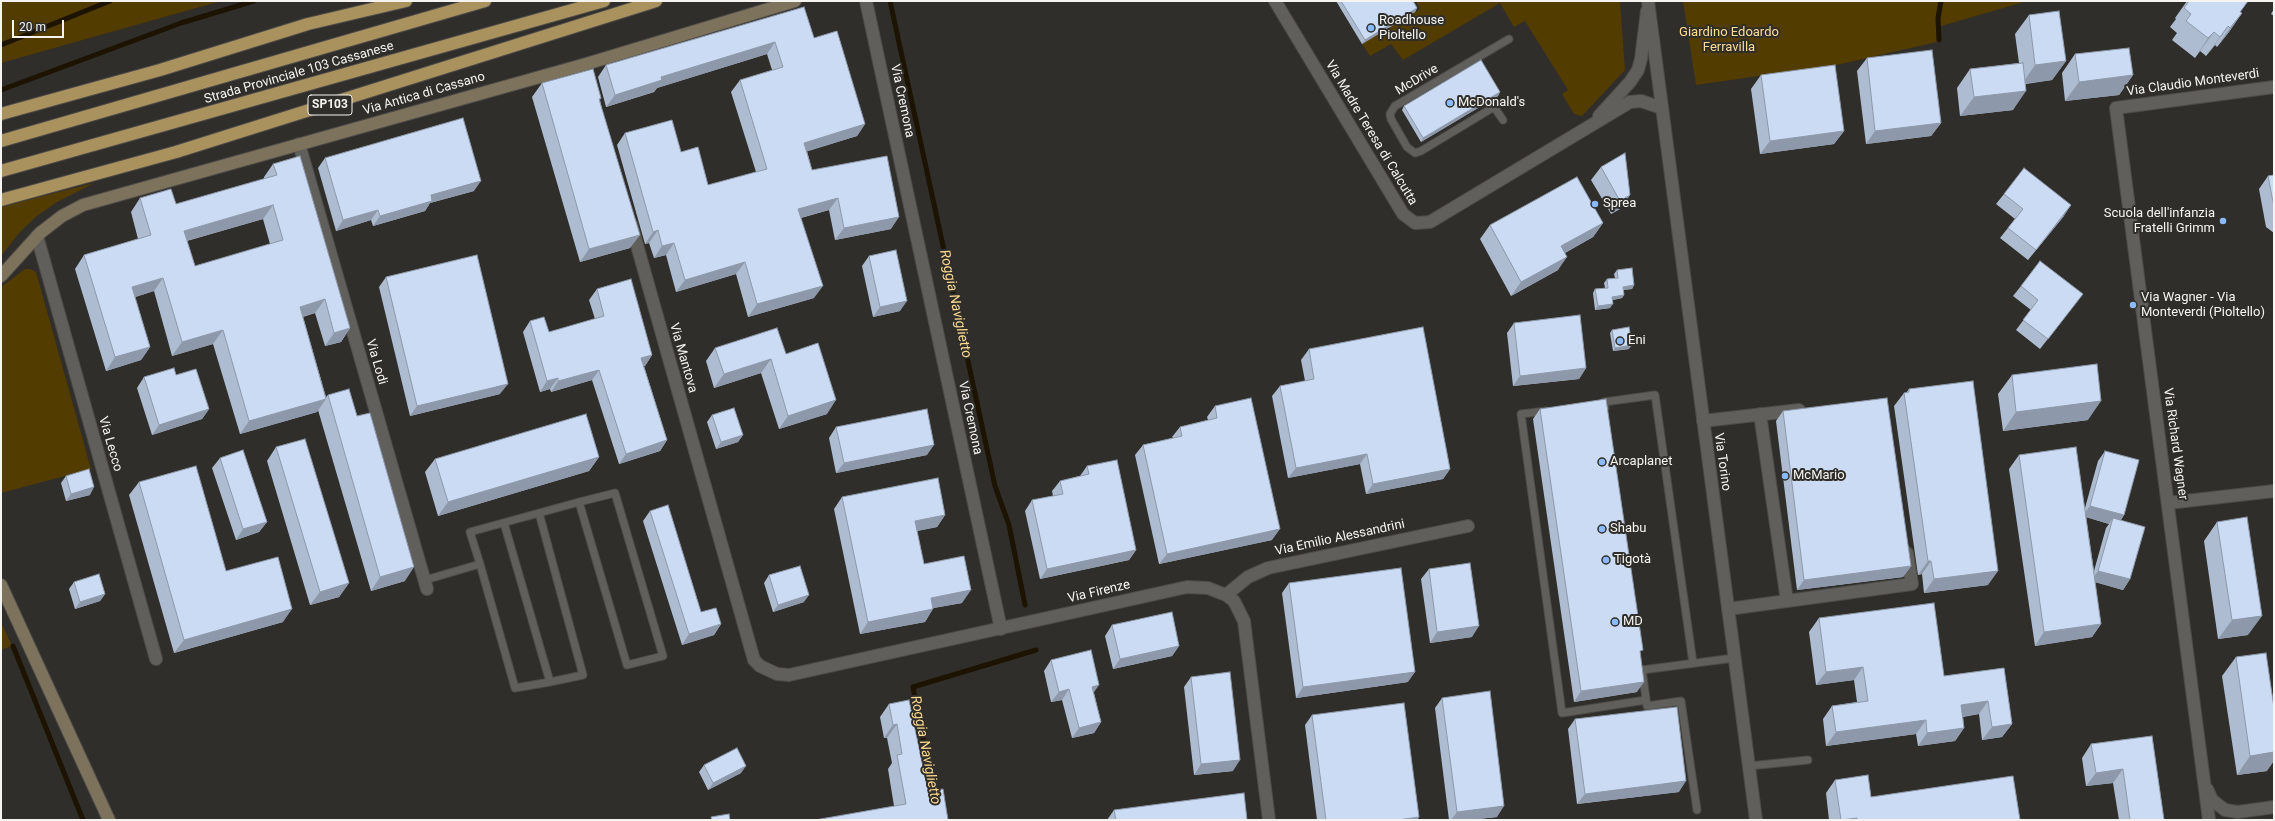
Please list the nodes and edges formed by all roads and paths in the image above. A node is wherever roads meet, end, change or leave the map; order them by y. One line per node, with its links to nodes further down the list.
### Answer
1 (406, 1): 15 (highway)
2 (485, 1): 18 (highway, Strada Provinciale 103 Cassanese)
3 (604, 1): 20 (highway, Strada Provinciale 103 Cassanese / SP103)
4 (656, 1): 21 (highway, SP103)
5 (795, 1): 10 (main road, Via Antica di Cassano)
6 (866, 1): 44 (street, Via Cremona)
7 (1275, 1): 17 (street, Via Madre Teresa di Calcutta)
8 (1648, 3): 13 (street, Via Torino); 17 (street, Via Madre Teresa di Calcutta)
9 (1509, 39): 16 (lane, McDrive)
10 (586, 64): 11 (street); 19 (main road, Via Antica di Cassano)
11 (589, 77)
12 (2274, 87): 14 (street, Via Claudio Monteverdi)
13 (1662, 108): 17 (street, Via Madre Teresa di Calcutta); 30 (street, Via Torino)
14 (2116, 108): 33 (street, Via Richard Wagner)
15 (1, 114)
16 (1503, 120)
17 (1592, 124)
18 (1, 141)
19 (299, 144): 23 (main road, Via Antica di Cassano); 39 (street, Via Lodi)
20 (1, 171)
21 (1, 200)
22 (628, 215): 47 (street, Via Mantova)
23 (37, 236): 24 (main road, Via Antica di Cassano); 46 (street, Via Lecco)
24 (6, 268): 25 (main road, Via Antica di Cassano)
25 (1, 276)
26 (1807, 409): 28 (street)
27 (1551, 410): 52 (lane)
28 (1760, 414): 30 (street); 42 (street)
29 (1606, 418): 49 (lane)
30 (1703, 421): 43 (street, Via Torino)
31 (2274, 491): 33 (street)
32 (579, 502): 32 (lane); 34 (lane)
33 (2168, 503): 55 (street, Via Richard Wagner)
34 (539, 513): 35 (lane); 51 (lane)
35 (504, 523): 38 (lane); 51 (lane)
36 (1468, 526): 41 (street, Via Emilio Alessandrini)
37 (1905, 538): 42 (street)
38 (480, 564): 39 (lane); 51 (lane)
39 (426, 584)
40 (1, 585): 59 (main road)
41 (1226, 595): 44 (street, Via Firenze); 60 (street, Via Firenze)
42 (1787, 600): 43 (street)
43 (1728, 609): 45 (street, Via Torino)
44 (1001, 629): 47 (street, Via Firenze)
45 (1734, 658): 49 (lane); 54 (street, Via Torino)
46 (156, 659)
47 (754, 660)
48 (1641, 662): 50 (lane)
49 (1693, 663): 50 (lane)
50 (1642, 670): 52 (lane)
51 (550, 682)
52 (1646, 700): 57 (lane)
53 (1808, 760): 54 (lane)
54 (1749, 766): 61 (street, Via Torino)
55 (2205, 785): 58 (street, Via Richard Wagner); 62 (street, Via Richard Wagner)
56 (2274, 807): 58 (street)
57 (1697, 810)
58 (2238, 812): 63 (street)
59 (109, 820)
60 (1269, 820)
61 (1756, 820)
62 (2209, 820)
63 (2229, 820)

